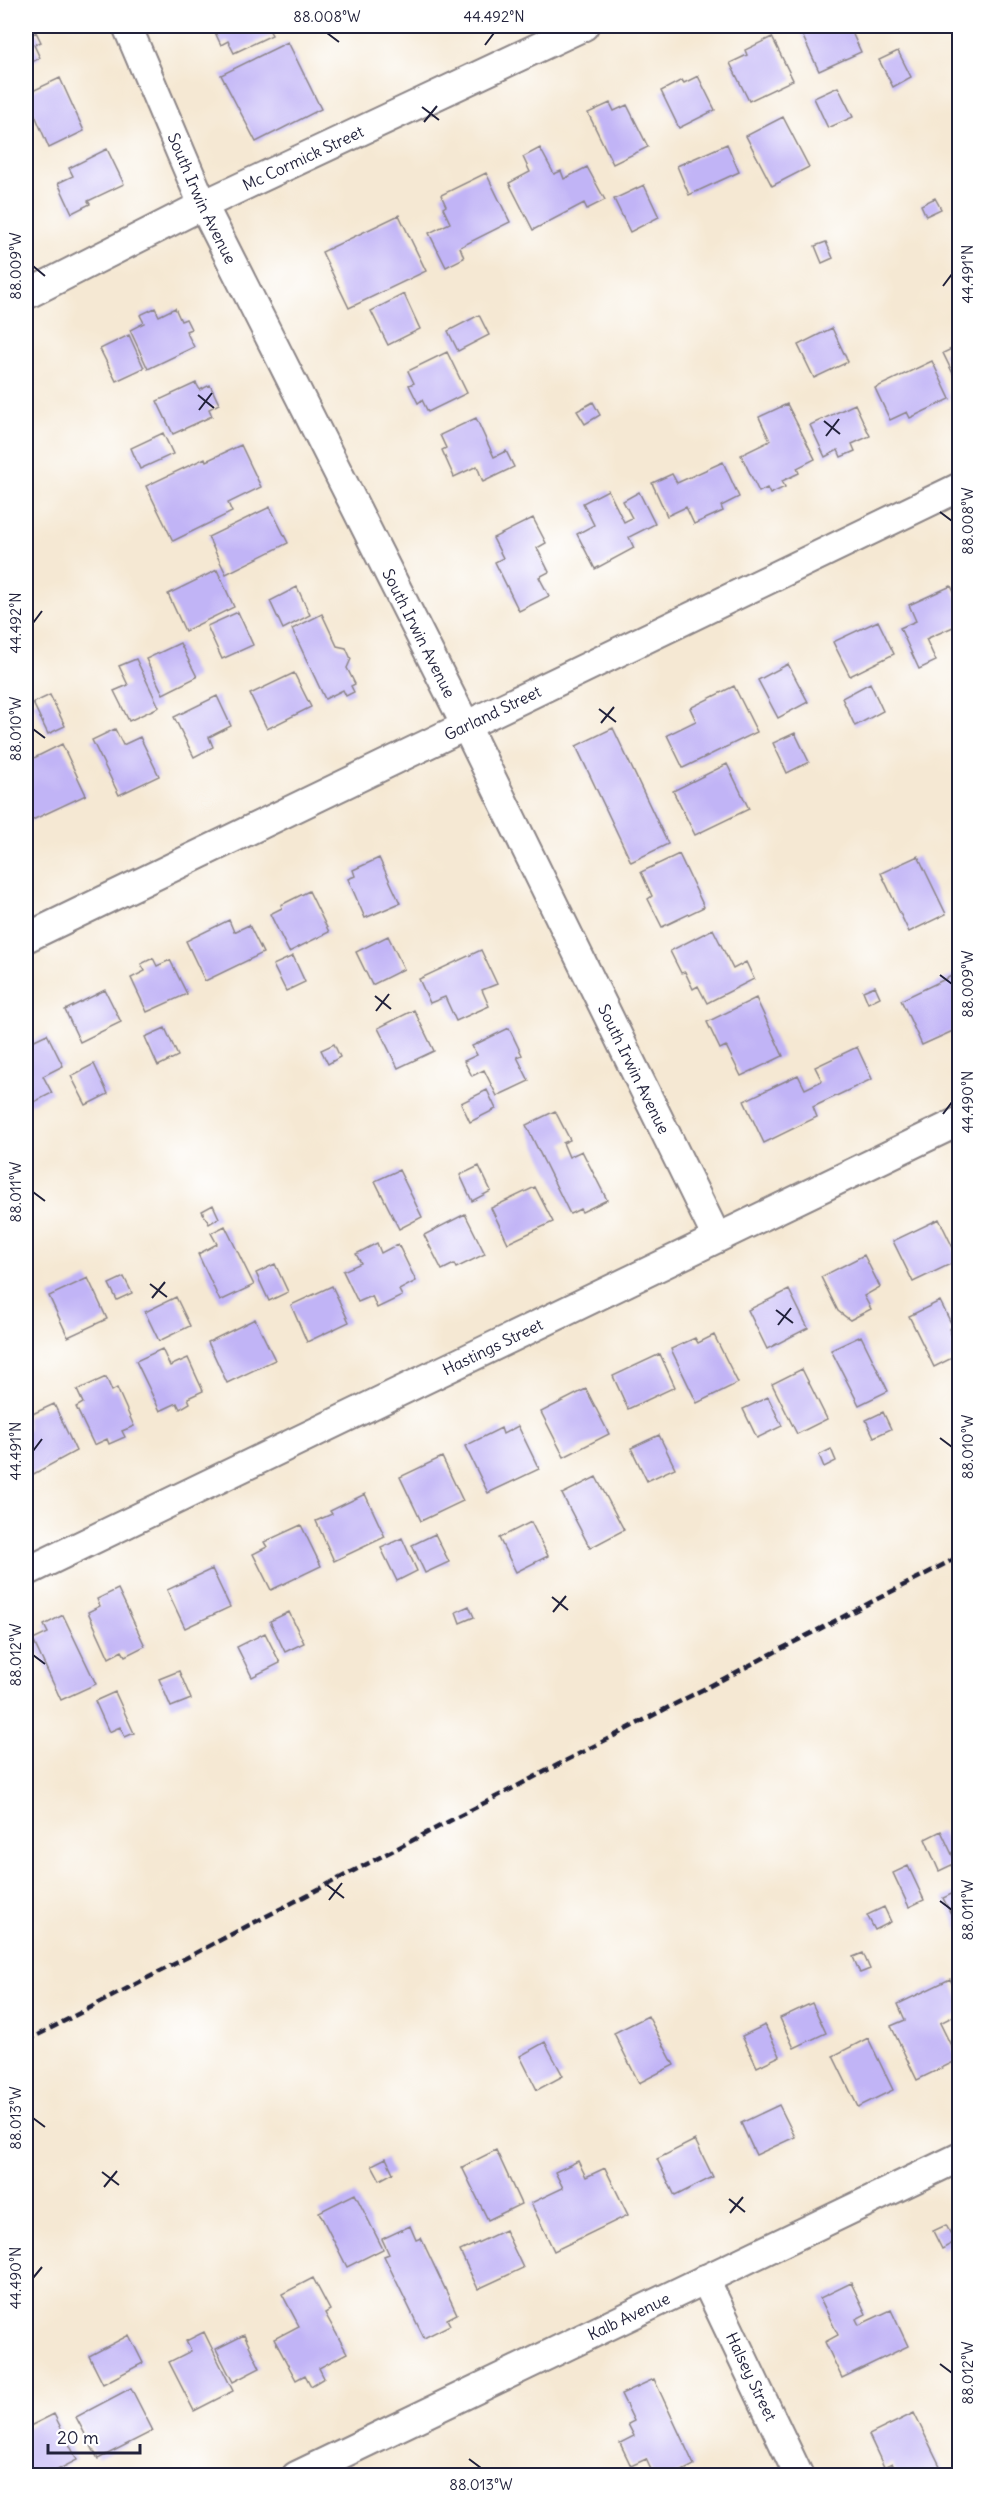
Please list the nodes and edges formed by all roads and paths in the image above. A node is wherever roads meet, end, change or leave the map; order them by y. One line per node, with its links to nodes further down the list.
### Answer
1 (127, 26): 3 (street, South Irwin Avenue)
2 (584, 26): 3 (street, Mc Cormick Street)
3 (203, 205): 4 (street, Mc Cormick Street); 6 (street, South Irwin Avenue)
4 (26, 295)
5 (960, 487): 6 (street, Garland Street)
6 (466, 726): 7 (street, Garland Street); 9 (street, South Irwin Avenue)
7 (26, 938)
8 (960, 1121): 9 (street, Hastings Street)
9 (717, 1238): 10 (street, Hastings Street)
10 (26, 1572)
11 (960, 2157): 12 (street, Kalb Avenue)
12 (705, 2279): 13 (street, Kalb Avenue); 14 (street, Halsey Street)
13 (300, 2475)
14 (799, 2475)

